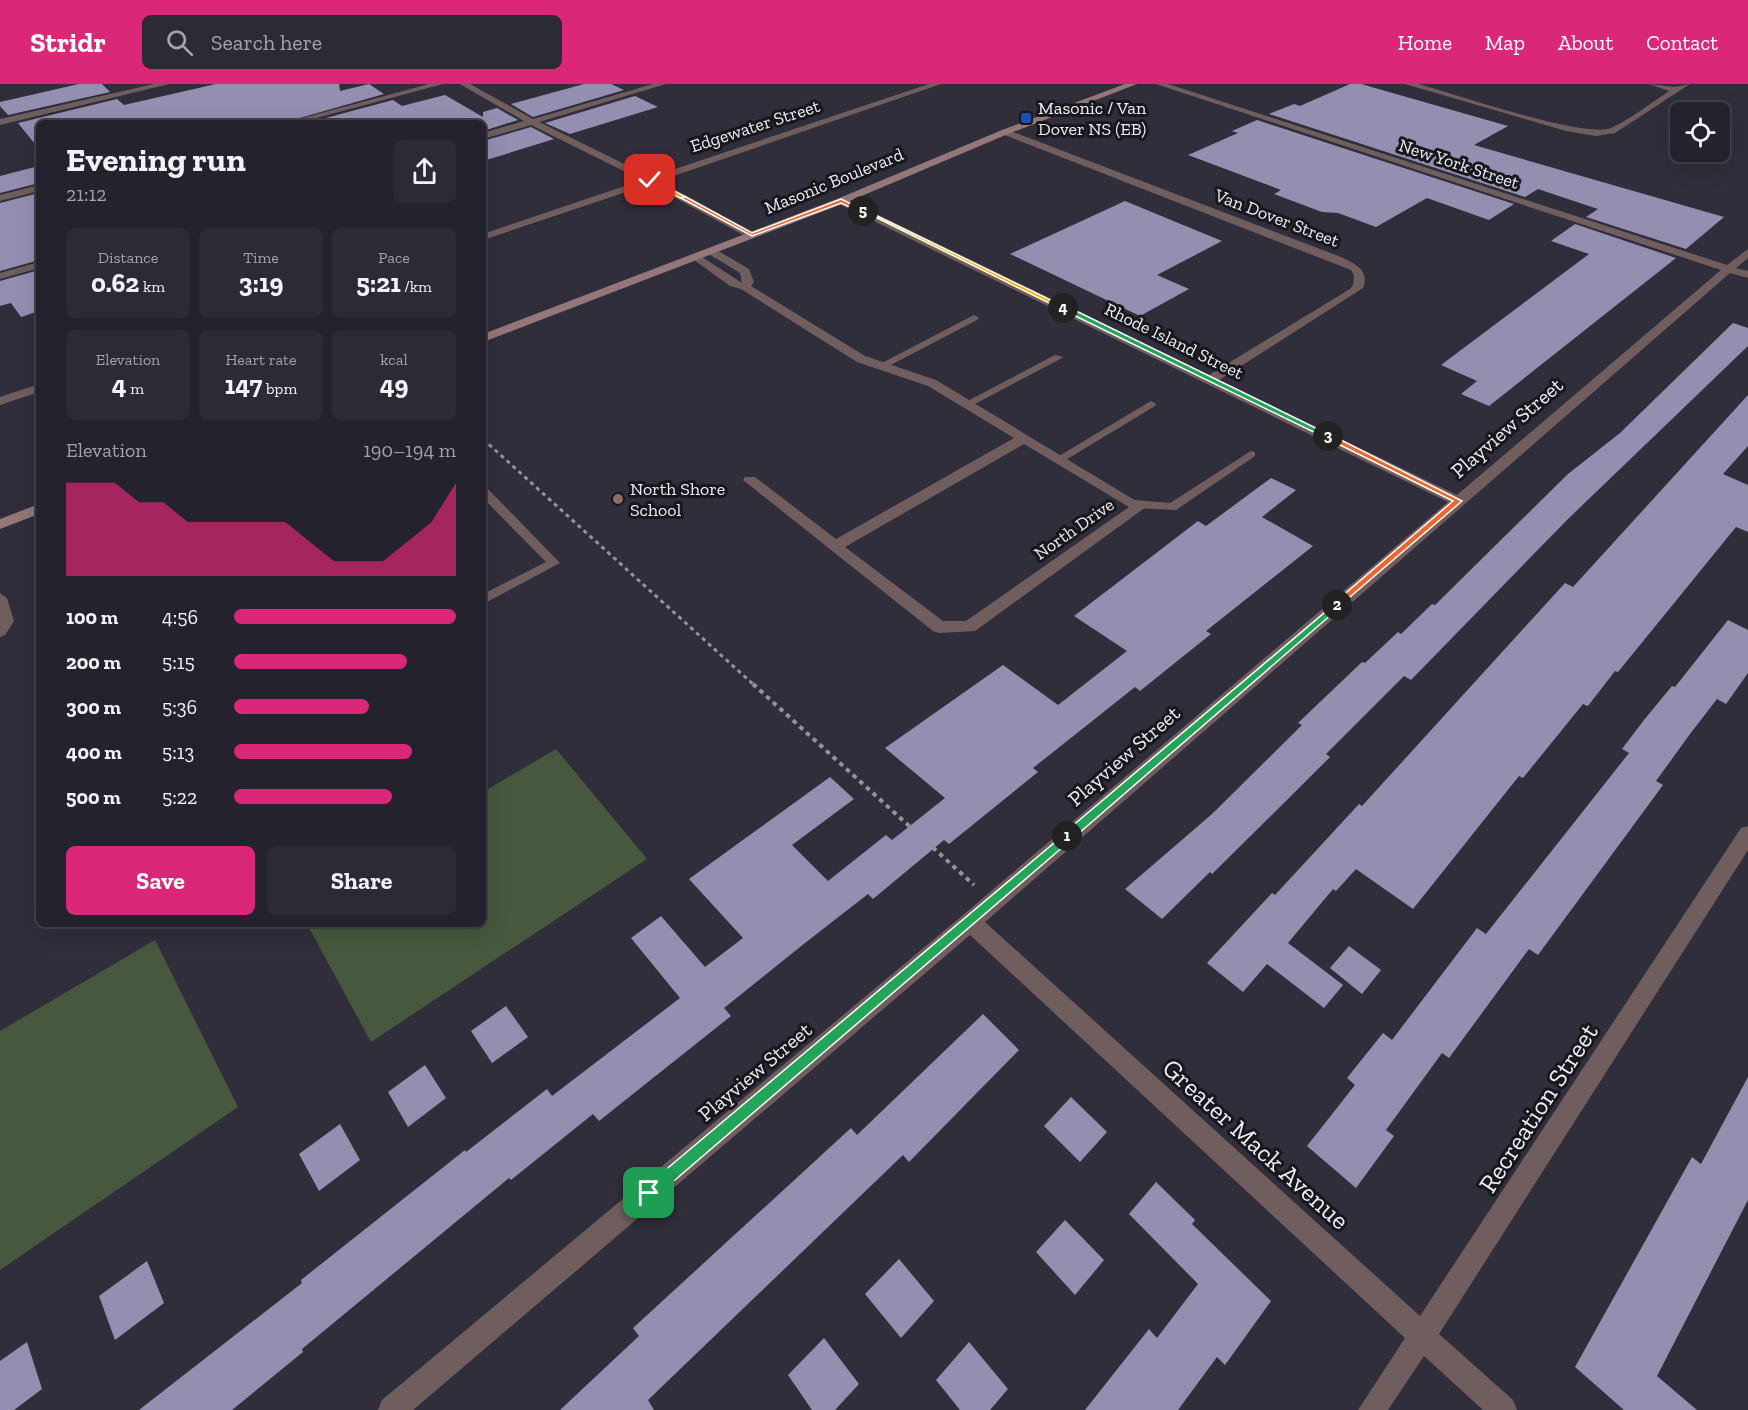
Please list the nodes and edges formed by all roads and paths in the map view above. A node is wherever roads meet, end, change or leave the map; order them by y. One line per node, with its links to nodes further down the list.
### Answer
1 (165, 84): 13 (street)
2 (439, 84): 12 (street)
3 (464, 84): 14 (street)
4 (662, 84): 14 (street)
5 (937, 84): 17 (street, Edgewater Street)
6 (1132, 84): 15 (street, Masonic Boulevard)
7 (1160, 84): 27 (street, New York Street)
8 (1409, 84): 11 (street)
9 (1653, 84): 11 (street)
10 (1686, 84): 11 (street)
11 (1676, 90)
12 (300, 120)
13 (0, 122)
14 (531, 122): 16 (street); 17 (street)
15 (1005, 132): 20 (street, Masonic Boulevard); 35 (street, Van Dover Street)
16 (486, 135)
17 (650, 180): 21 (street); 22 (street, Edgewater Street)
18 (36, 189): 19 (street)
19 (0, 198)
20 (841, 201): 21 (street, Masonic Boulevard); 35 (street, Rhode Island Street)
21 (752, 235): 23 (street, Masonic Boulevard)
22 (486, 236)
23 (711, 251): 25 (street, Masonic Boulevard); 30 (street)
24 (1748, 252): 27 (street, Playview Street)
25 (694, 257): 30 (street, North Drive); 32 (street, Masonic Boulevard)
26 (36, 266): 29 (street)
27 (1728, 269): 28 (street, New York Street); 46 (street, Playview Street)
28 (1748, 275)
29 (0, 276)
30 (745, 287): 34 (street, North Drive)
31 (974, 318): 34 (lane)
32 (486, 337)
33 (1059, 357): 38 (lane)
34 (881, 366): 38 (street, North Drive)
35 (1212, 379): 46 (street, Rhode Island Street)
36 (36, 389): 37 (street)
37 (0, 401)
38 (967, 404): 40 (street, North Drive)
39 (1151, 404): 43 (lane)
40 (1024, 438): 43 (street, North Drive); 50 (street)
41 (486, 442): 55 (path)
42 (1251, 454): 47 (lane)
43 (1060, 459): 47 (street, North Drive)
44 (750, 480): 50 (street, North Drive)
45 (486, 494): 52 (lane)
46 (1458, 501): 55 (street, Playview Street)
47 (1135, 504): 50 (street, North Drive)
48 (36, 510): 49 (street)
49 (0, 524)
50 (835, 546)
51 (0, 598): 53 (lane)
52 (486, 598)
53 (0, 632)
54 (1748, 834): 57 (street, Recreation Street)
55 (992, 902): 56 (street, Playview Street)
56 (970, 922): 57 (street, Greater Mack Avenue); 58 (street, Playview Street)
57 (1424, 1336): 59 (street, Recreation Street); 60 (street, Greater Mack Avenue)
58 (392, 1410)
59 (1372, 1410)
60 (1503, 1410)

